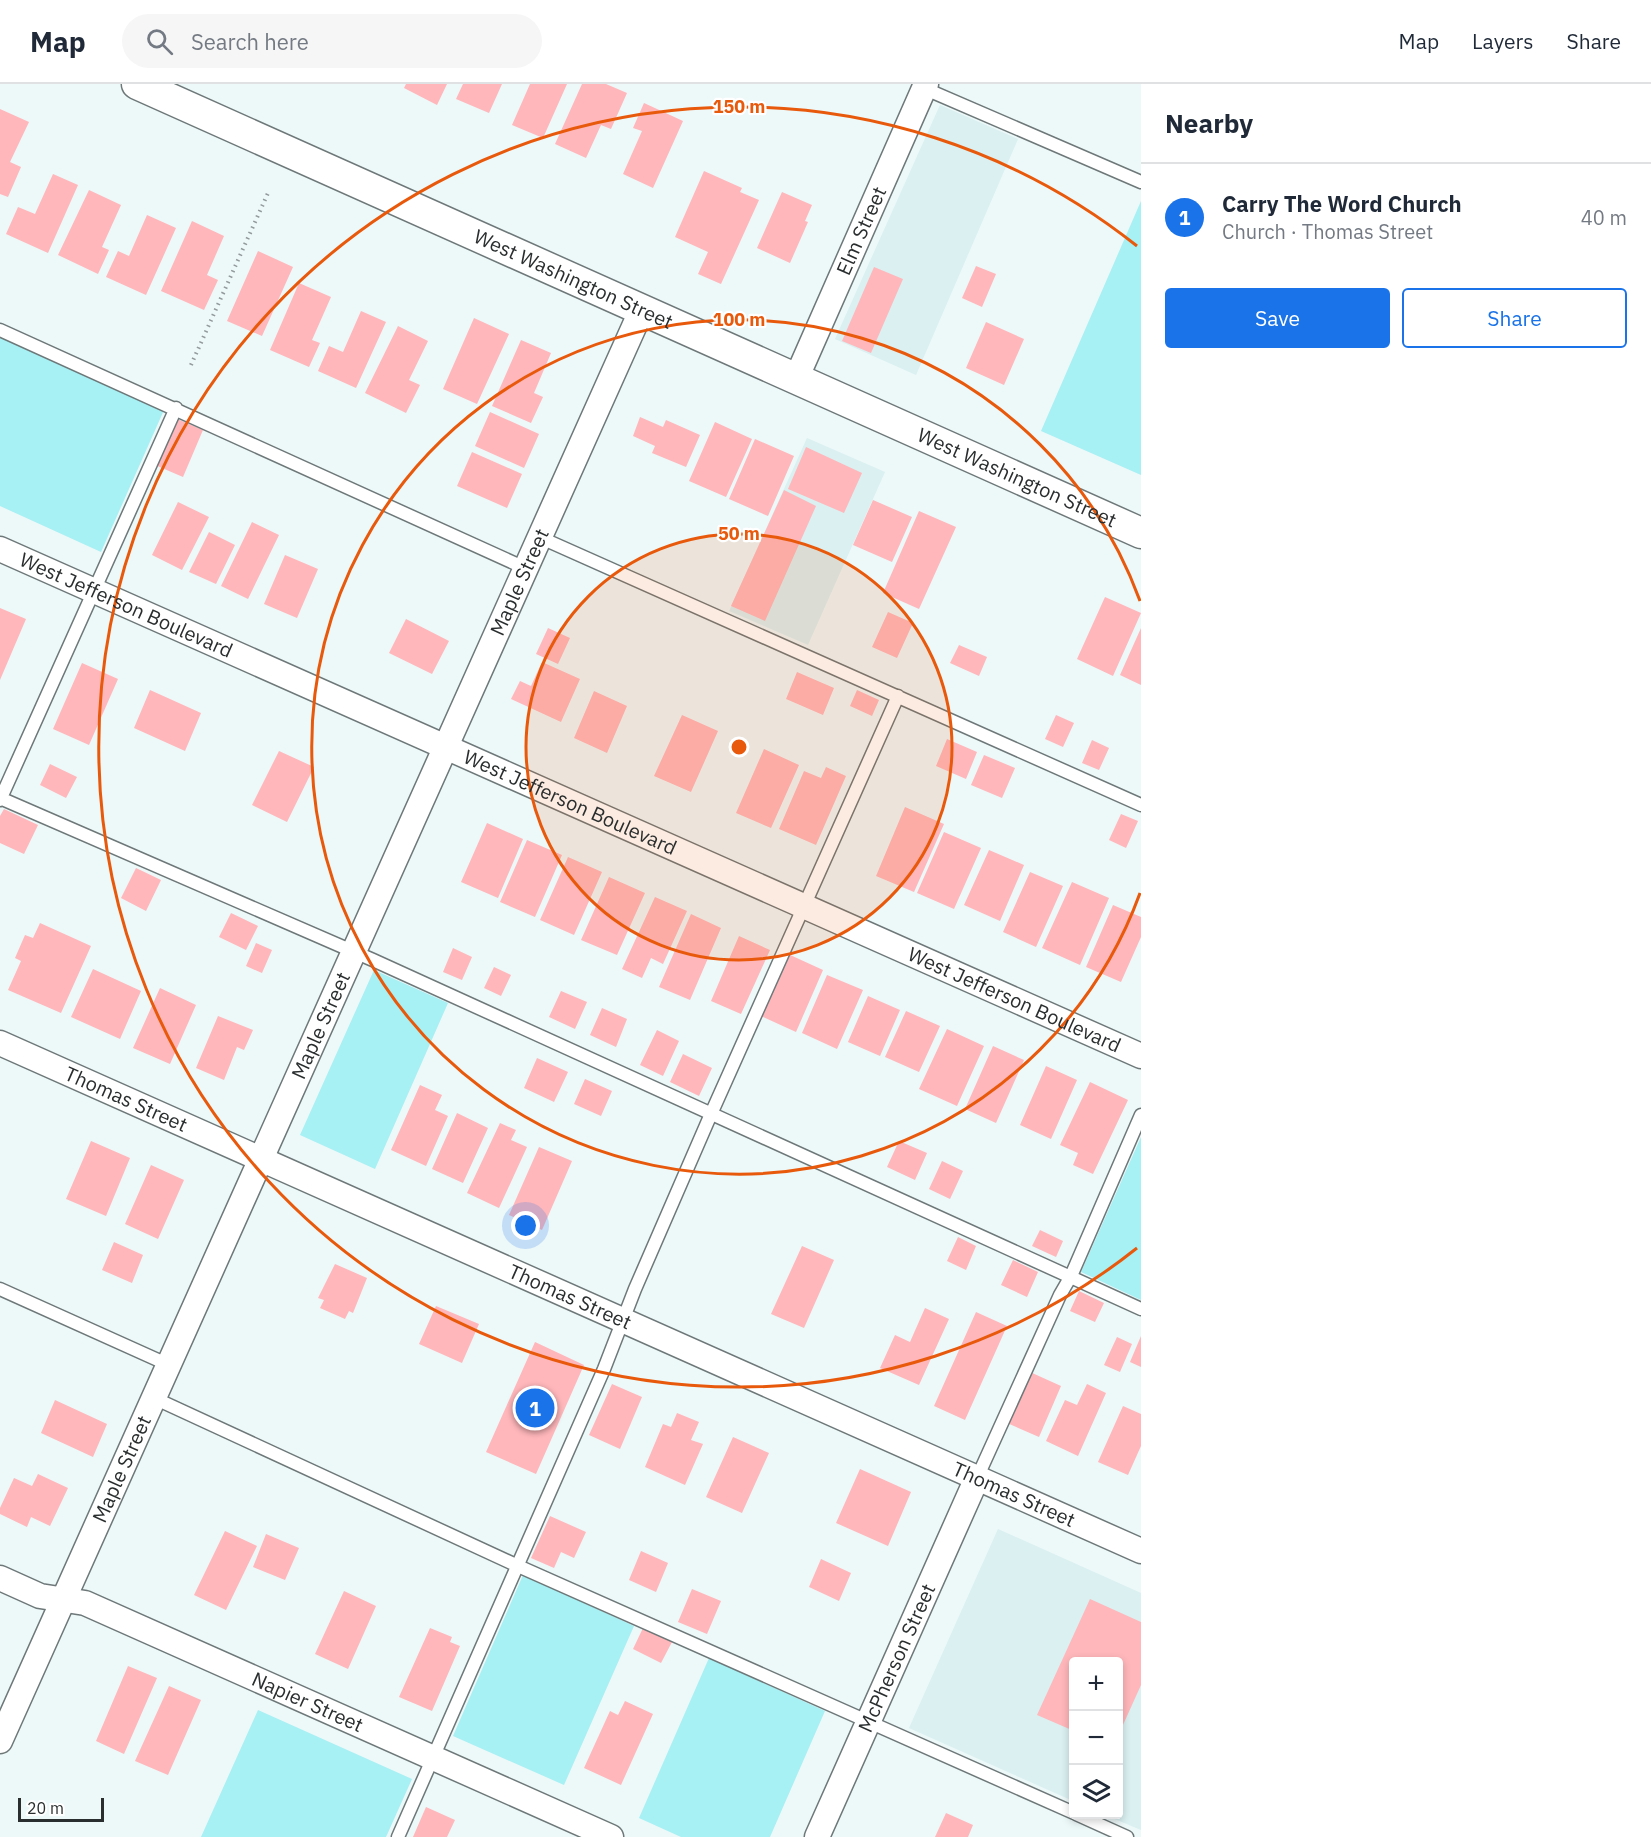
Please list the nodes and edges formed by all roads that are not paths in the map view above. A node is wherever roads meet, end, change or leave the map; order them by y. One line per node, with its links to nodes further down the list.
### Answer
1 (137, 84): 4 (street, West Washington Street)
2 (922, 85): 3 (lane); 6 (street, Elm Street)
3 (1141, 182)
4 (642, 309): 6 (street, West Washington Street); 9 (street, Maple Street)
5 (0, 330): 7 (lane)
6 (796, 379): 8 (street, West Washington Street)
7 (176, 408): 11 (lane); 12 (lane)
8 (1141, 533)
9 (539, 537): 11 (street, Maple Street); 13 (lane)
10 (0, 549): 12 (street, West Jefferson Boulevard)
11 (525, 568): 14 (street, Maple Street)
12 (94, 591): 14 (street, West Jefferson Boulevard); 15 (lane)
13 (898, 696): 16 (lane); 17 (lane)
14 (445, 748): 17 (street, West Jefferson Boulevard); 18 (street, Maple Street)
15 (0, 798): 18 (lane)
16 (1141, 805)
17 (803, 907): 20 (street, West Jefferson Boulevard); 21 (lane)
18 (354, 951): 21 (lane); 23 (street, Maple Street)
19 (0, 1043): 23 (street, Thomas Street)
20 (1141, 1056)
21 (711, 1114): 24 (lane); 27 (lane)
22 (1141, 1115): 24 (lane)
23 (260, 1160): 27 (street, Thomas Street); 28 (street, Maple Street)
24 (1071, 1276): 26 (lane); 30 (lane)
25 (0, 1289): 28 (lane)
26 (1141, 1309)
27 (624, 1320): 30 (street, Thomas Street); 32 (lane)
28 (170, 1365): 29 (street, Maple Street)
29 (154, 1398): 32 (lane); 34 (street, Maple Street)
30 (977, 1478): 31 (street, Thomas Street); 35 (street, McPherson Street)
31 (1141, 1551)
32 (518, 1566): 35 (lane); 37 (lane)
33 (0, 1578): 34 (street, Napier Street)
34 (62, 1600): 36 (street, Maple Street); 37 (street, Napier Street)
35 (869, 1722): 38 (lane); 42 (street, McPherson Street)
36 (0, 1741)
37 (433, 1758): 40 (lane); 41 (street, Napier Street)
38 (1069, 1811)
39 (1086, 1819): 43 (lane)
40 (398, 1837)
41 (611, 1837)
42 (817, 1837)
43 (1127, 1837)

